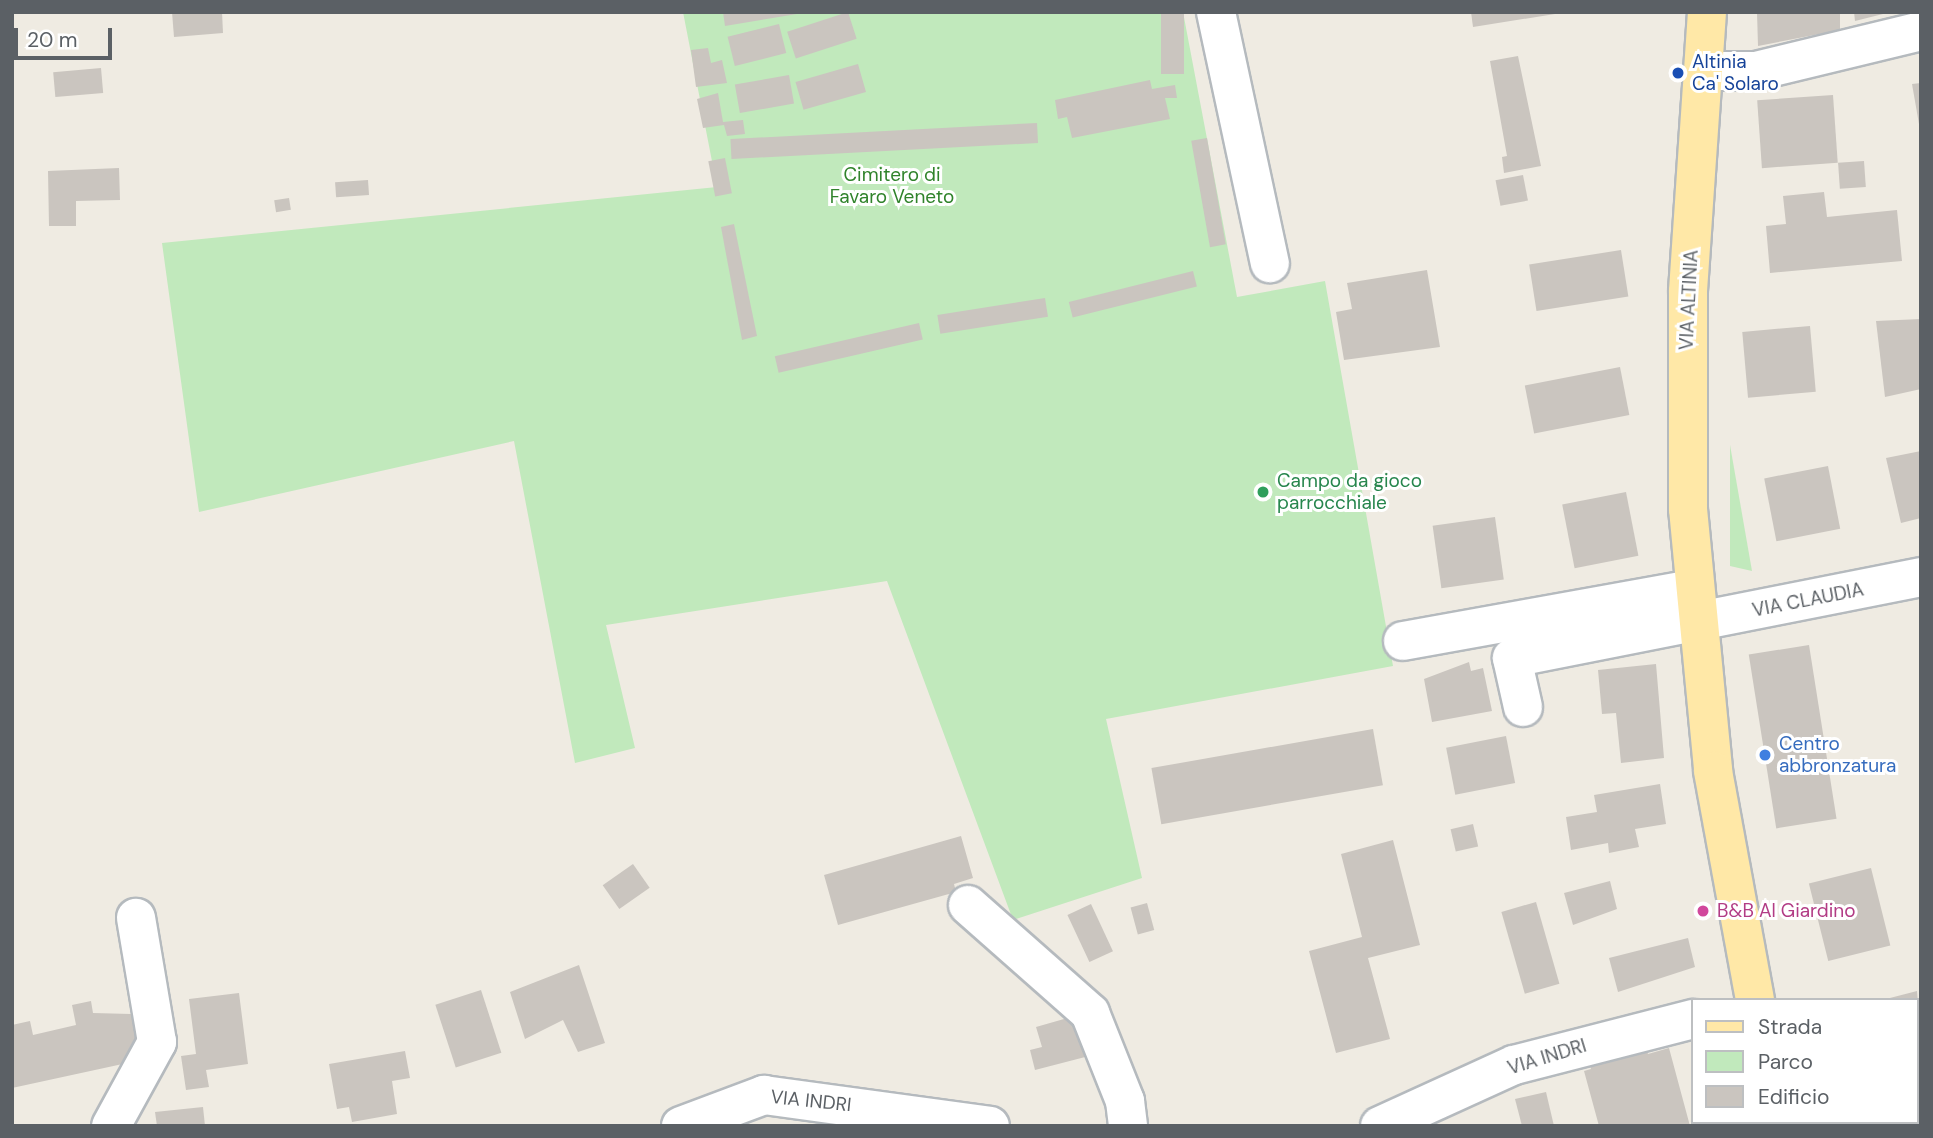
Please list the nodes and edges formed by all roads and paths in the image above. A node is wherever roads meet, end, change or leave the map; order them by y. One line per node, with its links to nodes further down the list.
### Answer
1 (1216, 12): 5 (street)
2 (1707, 12): 4 (main road, VIA ALTINIA)
3 (1921, 32): 4 (street)
4 (1705, 71): 7 (main road, VIA ALTINIA)
5 (1270, 263)
6 (1921, 577): 7 (street, VIA CLAUDIA)
7 (1694, 606): 8 (street); 9 (street); 12 (main road, VIA ALTINIA)
8 (1403, 641)
9 (1523, 707)
10 (968, 905): 19 (street)
11 (136, 918): 16 (street)
12 (1755, 998)
13 (1692, 1019): 14 (street, VIA INDRI)
14 (1400, 1122)
15 (946, 1123): 17 (street, VIA INDRI); 18 (street, VIA INDRI)
16 (111, 1126)
17 (681, 1126)
18 (990, 1126)
19 (1128, 1126)

